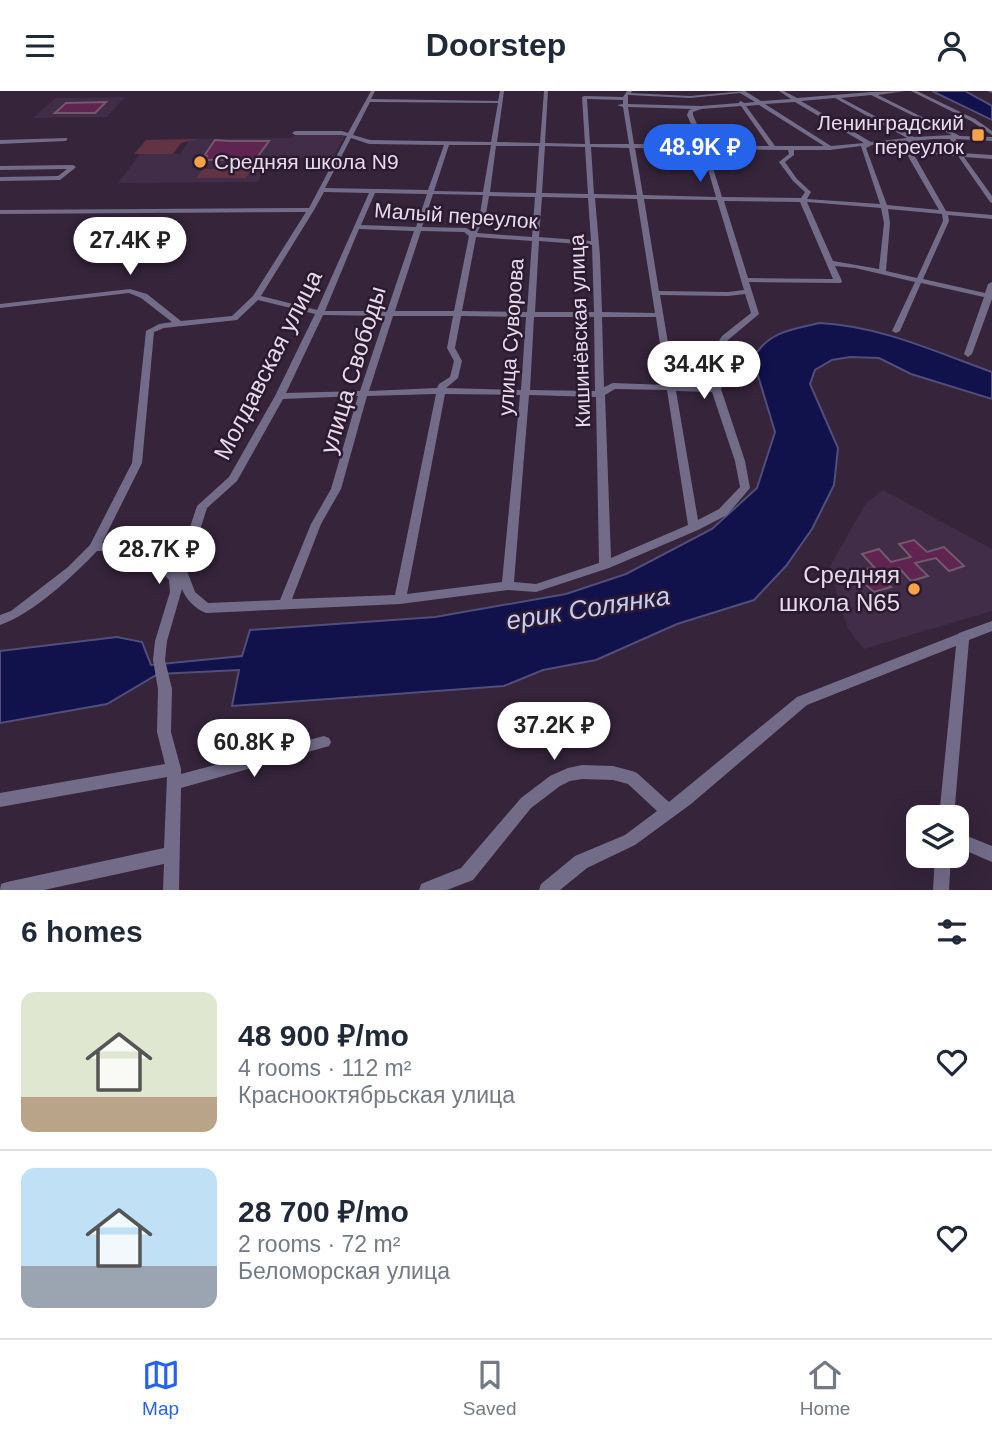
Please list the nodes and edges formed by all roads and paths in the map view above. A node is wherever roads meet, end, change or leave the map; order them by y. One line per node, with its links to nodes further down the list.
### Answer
1 (373, 91): 12 (street)
2 (502, 91): 14 (street)
3 (546, 91): 28 (street, улица Суворова)
4 (742, 91): 9 (street); 15 (street)
5 (781, 91): 13 (street)
6 (903, 91): 8 (street)
7 (913, 91): 20 (street)
8 (869, 92): 10 (street); 21 (street)
9 (726, 93): 11 (street); 16 (street)
10 (831, 93): 13 (street); 23 (street)
11 (627, 97): 17 (street); 30 (street, Кишинёвская улица); 31 (street)
12 (368, 100): 14 (street); 19 (street)
13 (797, 100): 15 (street); 29 (street)
14 (499, 102): 27 (street)
15 (761, 103): 16 (street); 36 (street)
16 (745, 105): 17 (street); 34 (street)
17 (701, 108): 33 (street)
18 (295, 133): 19 (street)
19 (349, 135): 25 (street); 32 (street)
20 (992, 136): 21 (street)
21 (956, 137): 23 (street); 38 (street)
22 (65, 139): 24 (street)
23 (912, 139): 29 (street); 37 (street)
24 (0, 142)
25 (369, 142): 26 (street); 32 (street)
26 (447, 143): 27 (street); 44 (street, улица Свободы)
27 (495, 144): 28 (street); 45 (street)
28 (542, 144): 30 (street); 46 (street, улица Суворова)
29 (870, 144): 36 (street); 52 (street)
30 (589, 145): 31 (street); 47 (street, Кишинёвская улица)
31 (631, 145): 33 (street); 48 (street)
32 (343, 146): 42 (street)
33 (704, 147): 34 (street); 49 (street)
34 (773, 148): 35 (street)
35 (791, 148): 36 (street); 50 (street)
36 (830, 148)
37 (908, 151): 38 (street); 55 (street)
38 (960, 155): 39 (street); 51 (street)
39 (992, 157)
40 (0, 168): 41 (street)
41 (0, 179)
42 (321, 190): 43 (street); 53 (street)
43 (372, 192): 44 (street); 57 (street, Молдавская улица)
44 (431, 193): 45 (street); 58 (street, улица Свободы)
45 (485, 194): 46 (street); 59 (street)
46 (539, 195): 47 (street); 60 (street, улица Суворова)
47 (592, 197): 48 (street); 61 (street, Кишинёвская улица)
48 (640, 198): 49 (street); 68 (street)
49 (718, 199): 50 (street); 64 (street)
50 (803, 201): 52 (street); 62 (street)
51 (992, 201)
52 (884, 207): 55 (street); 63 (street)
53 (312, 211): 54 (street); 70 (street)
54 (0, 212)
55 (945, 214): 56 (street); 65 (street)
56 (992, 217)
57 (357, 227): 58 (street, Малый переулок); 72 (street, Молдавская улица)
58 (418, 228): 59 (street, Малый переулок); 73 (street, улица Свободы)
59 (473, 235): 60 (street, Малый переулок); 74 (street)
60 (535, 239): 61 (street, Малый переулок); 75 (street, улица Суворова)
61 (595, 243): 76 (street, Кишинёвская улица)
62 (829, 263): 63 (street); 64 (street)
63 (882, 271): 65 (street)
64 (744, 280): 67 (street)
65 (921, 281): 69 (street); 79 (street)
66 (992, 284): 69 (street)
67 (747, 292): 68 (street); 82 (street)
68 (656, 293): 77 (street)
69 (990, 296): 80 (street)
70 (256, 297): 72 (street); 78 (street)
71 (0, 306): 78 (street)
72 (320, 313): 73 (street); 87 (street, Молдавская улица)
73 (390, 313): 74 (street); 85 (street, улица Свободы)
74 (459, 314): 75 (street); 83 (street)
75 (529, 314): 76 (street); 84 (street, улица Суворова)
76 (598, 315): 77 (street); 86 (street, Кишинёвская улица)
77 (659, 315): 81 (street)
78 (178, 324): 89 (street)
79 (896, 331)
80 (968, 354)
81 (670, 388): 82 (street); 86 (street); 88 (street)
82 (716, 389): 88 (street)
83 (443, 391): 84 (street); 85 (street); 94 (street)
84 (525, 391): 86 (street); 92 (street, улица Суворова)
85 (363, 394): 87 (street); 95 (street, улица Свободы)
86 (600, 394): 90 (street, Кишинёвская улица)
87 (280, 396): 91 (street, Молдавская улица)
88 (694, 527): 90 (street)
89 (94, 547): 93 (street); 96 (street)
90 (605, 565): 92 (street)
91 (181, 572): 93 (street, Молдавская улица); 95 (street)
92 (508, 586): 94 (street)
93 (176, 587): 100 (street, Молдавская улица)
94 (400, 599): 95 (street)
95 (285, 603)
96 (0, 620)
97 (992, 626): 98 (street)
98 (963, 636): 102 (street); 103 (street)
99 (324, 741): 100 (street)
100 (174, 776): 101 (street); 105 (street)
101 (0, 800)
102 (948, 805)
103 (668, 812): 110 (street); 111 (street)
104 (969, 844): 106 (street)
105 (173, 854): 108 (street); 109 (street)
106 (992, 854)
107 (942, 868): 112 (street)
108 (7, 890)
109 (171, 890)
110 (427, 890)
111 (547, 890)
112 (941, 890)

